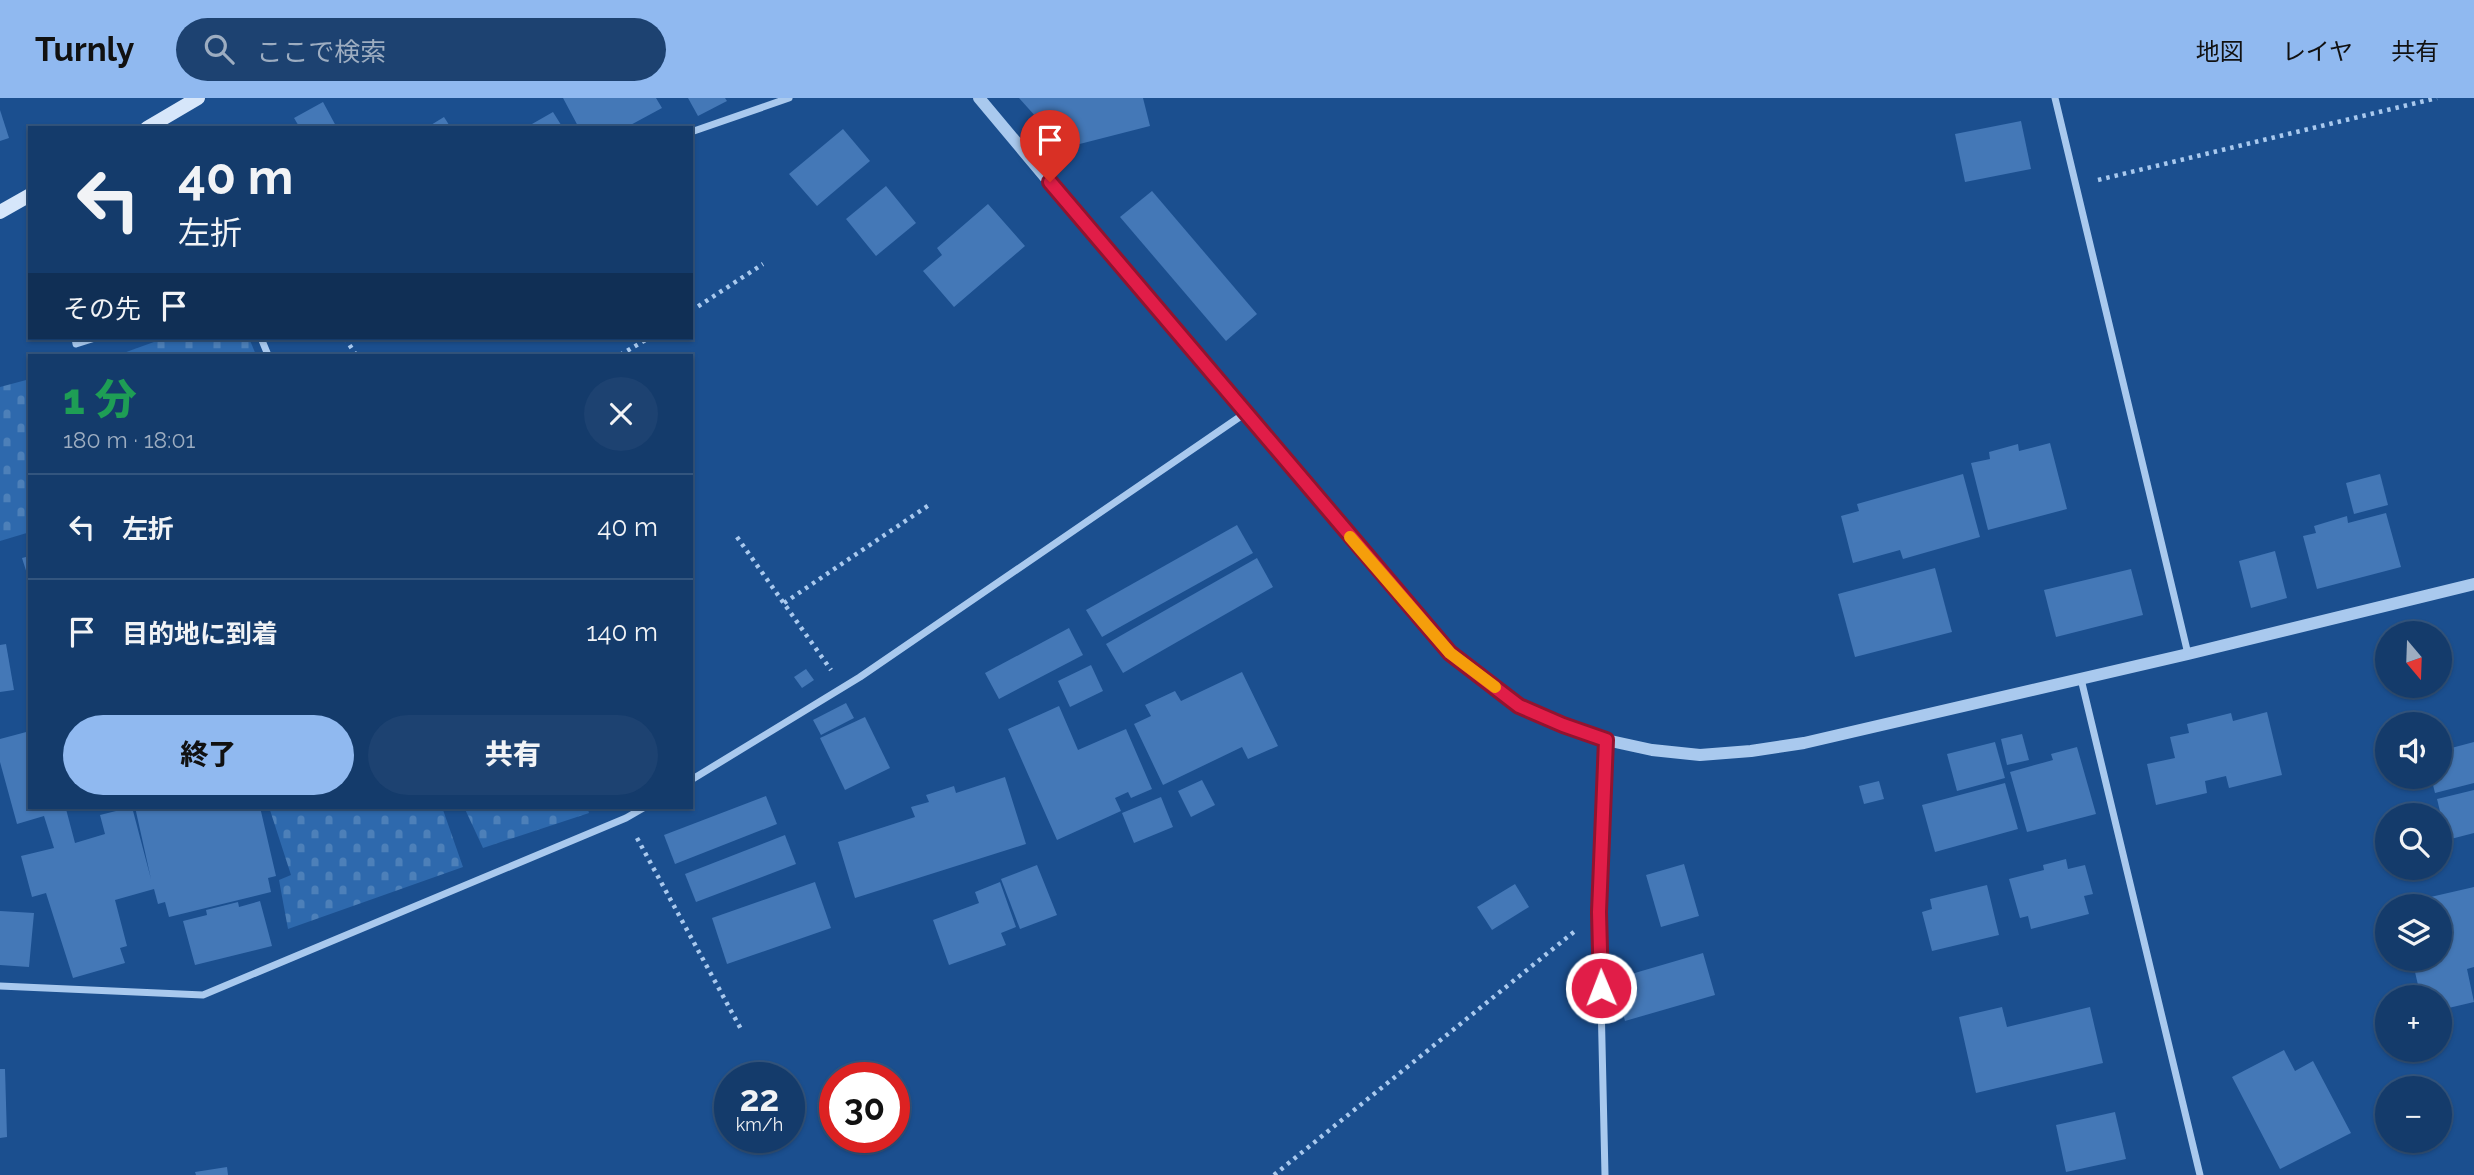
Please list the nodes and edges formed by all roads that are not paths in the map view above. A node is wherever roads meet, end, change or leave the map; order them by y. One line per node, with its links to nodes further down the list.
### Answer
1 (198, 98): 5 (main road)
2 (789, 98): 6 (street)
3 (979, 98): 9 (street)
4 (2055, 98): 11 (street)
5 (150, 126)
6 (693, 131)
7 (28, 196): 8 (main road)
8 (0, 212)
9 (1244, 414): 13 (street); 14 (street)
10 (2474, 584): 11 (street)
11 (2188, 654): 12 (street)
12 (2081, 679): 13 (street); 18 (street)
13 (1606, 740): 17 (street)
14 (693, 779)
15 (642, 809): 16 (street)
16 (0, 986)
17 (1605, 1175)
18 (2200, 1175)

